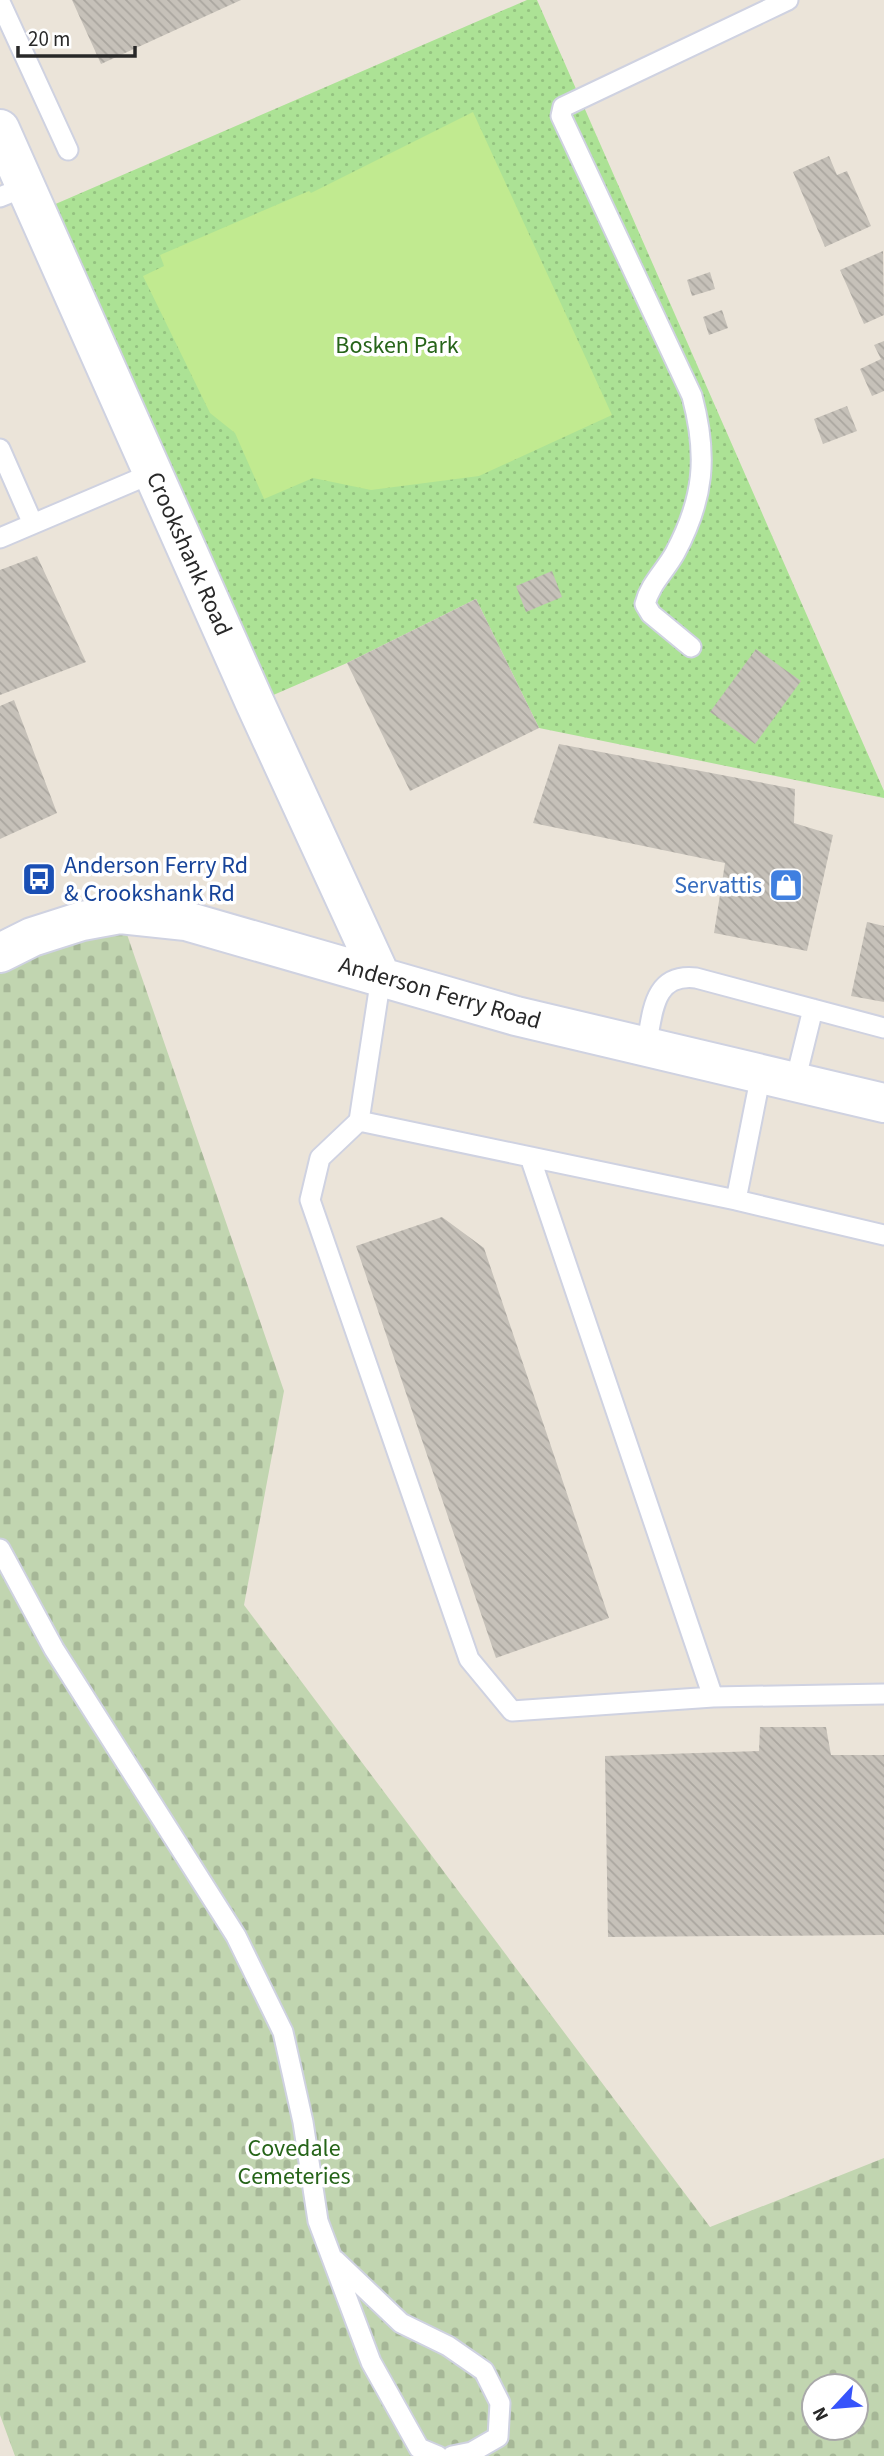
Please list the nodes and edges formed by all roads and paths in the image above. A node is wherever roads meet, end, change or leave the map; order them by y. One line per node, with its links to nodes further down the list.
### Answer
1 (788, 0): 10 (lane)
2 (0, 2): 4 (lane)
3 (0, 129): 5 (street, Crookshank Road)
4 (68, 150)
5 (13, 192): 7 (street, Crookshank Road)
6 (0, 449): 8 (lane)
7 (153, 473): 8 (lane); 12 (street, Crookshank Road)
8 (33, 524): 9 (lane)
9 (0, 538)
10 (691, 647)
11 (0, 953): 12 (street, Anderson Ferry Road)
12 (381, 977): 15 (street, Anderson Ferry Road); 18 (lane)
13 (813, 1009): 14 (lane); 15 (lane); 16 (lane)
14 (884, 1028)
15 (646, 1047): 16 (street, Anderson Ferry Road)
16 (778, 1078): 17 (street, Anderson Ferry Road); 20 (lane)
17 (884, 1103)
18 (359, 1121): 19 (lane); 24 (lane)
19 (530, 1157): 20 (lane); 24 (lane)
20 (736, 1200): 21 (lane)
21 (884, 1235)
22 (0, 1549): 25 (lane)
23 (884, 1694): 24 (lane)
24 (713, 1697)
25 (331, 2257): 26 (lane); 27 (lane)
26 (438, 2456)
27 (452, 2456)

